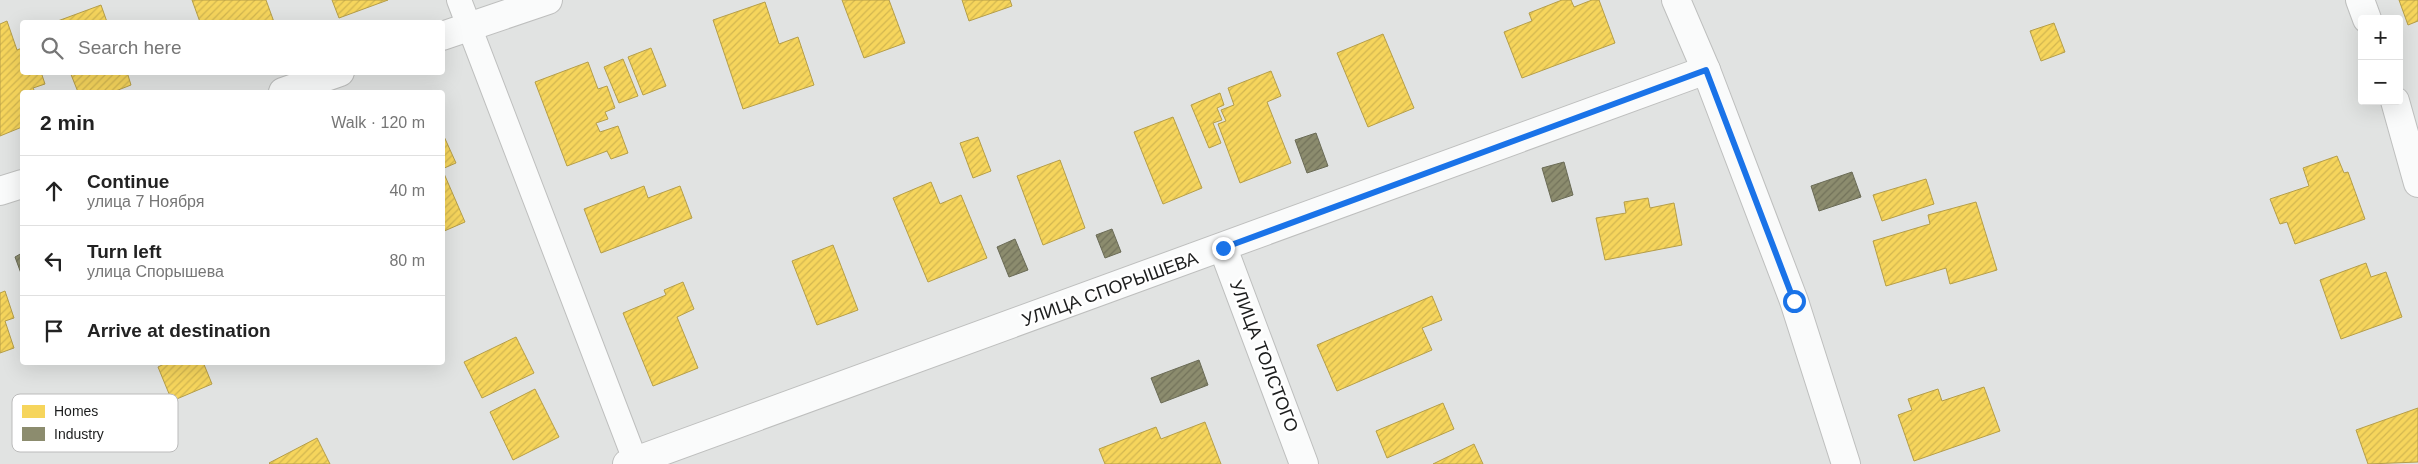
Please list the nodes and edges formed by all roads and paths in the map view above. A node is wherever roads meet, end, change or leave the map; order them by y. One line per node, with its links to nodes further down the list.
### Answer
1 (459, 0): 6 (lane)
2 (548, 0): 6 (street)
3 (1676, 0): 8 (street)
4 (2360, 0): 5 (street)
5 (2366, 15)
6 (470, 27): 7 (street); 16 (lane)
7 (445, 35)
8 (1706, 70): 15 (street, УЛИЦА СПОРЫШЕВА); 18 (street)
9 (331, 75): 10 (street)
10 (288, 90)
11 (2396, 105): 12 (street)
12 (2418, 183)
13 (20, 185): 14 (street)
14 (0, 192)
15 (1223, 248): 16 (street, УЛИЦА СПОРЫШЕВА); 17 (street, УЛИЦА ТОЛСТОГО)
16 (632, 463)
17 (1304, 464)
18 (1846, 464)

